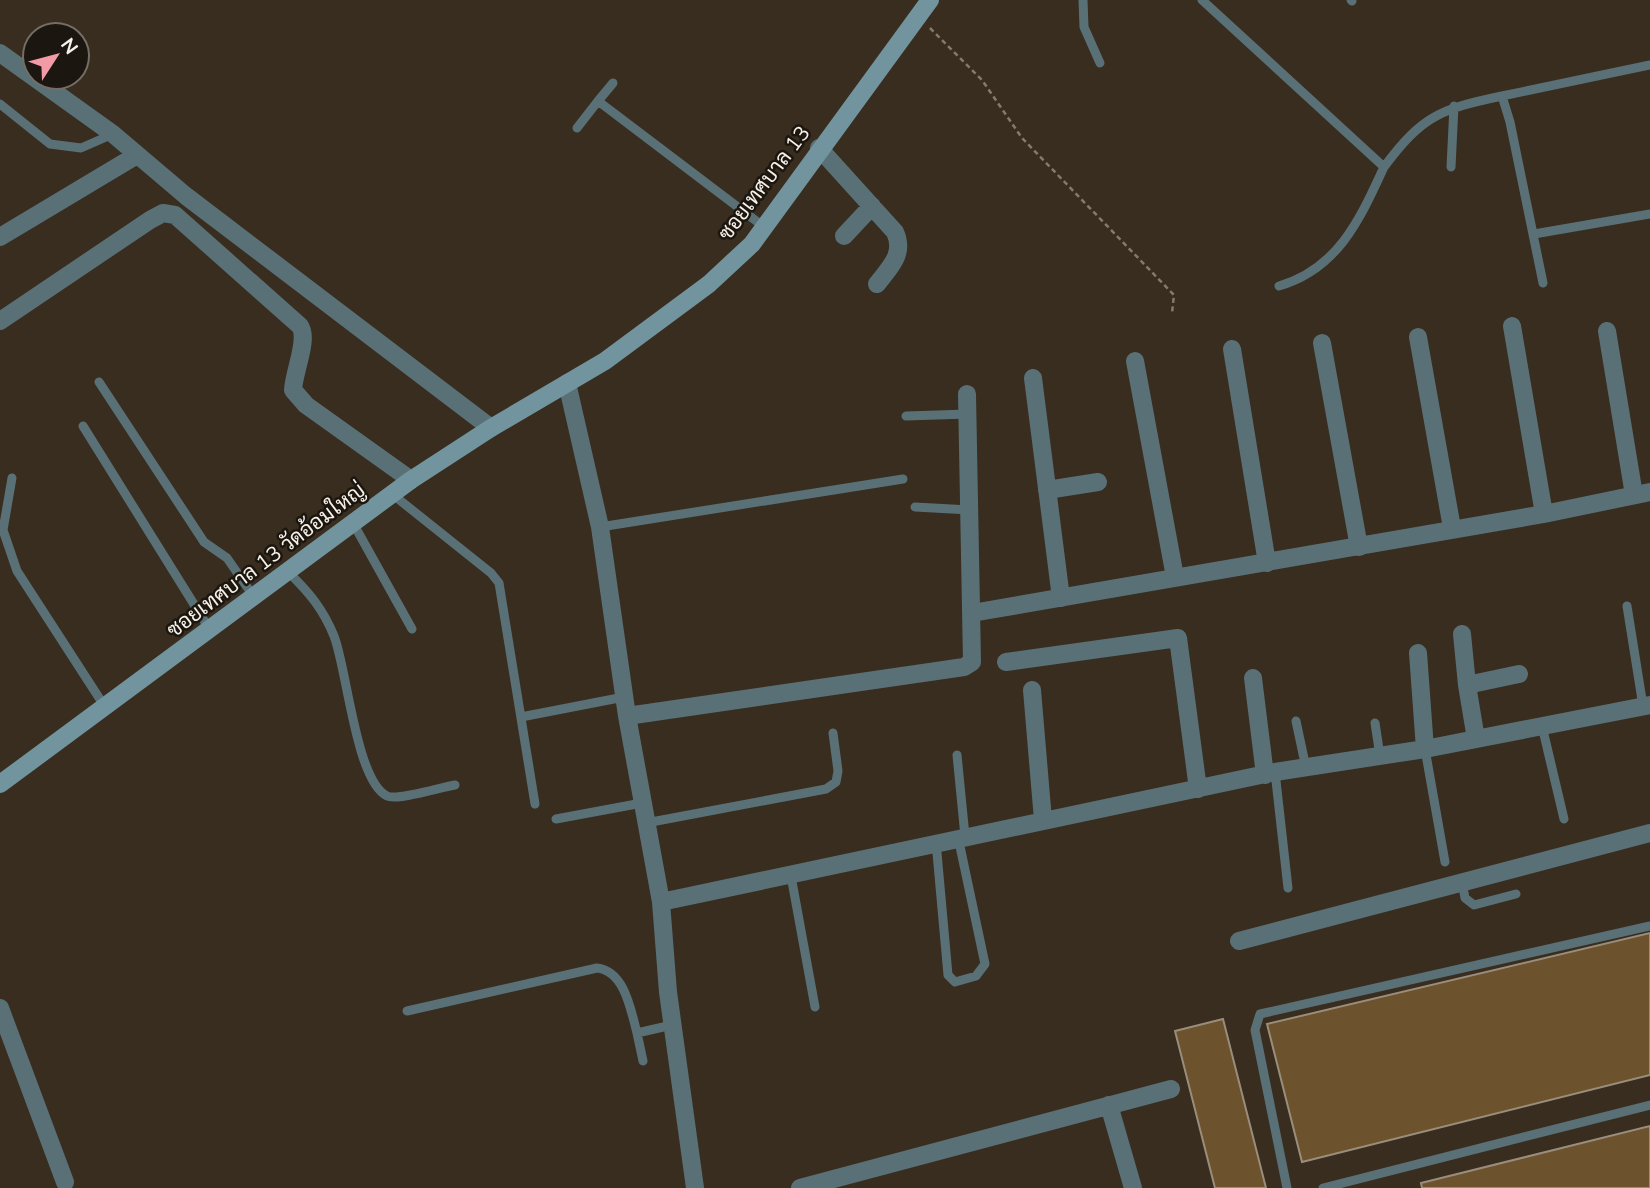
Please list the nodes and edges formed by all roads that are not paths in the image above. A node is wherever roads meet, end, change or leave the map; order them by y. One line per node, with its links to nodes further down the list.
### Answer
1 (930, 0): 14 (street, ซอยเทศบาล 13)
2 (1083, 0): 5 (lane)
3 (1202, 0): 16 (lane)
4 (0, 53): 13 (street)
5 (1100, 63)
6 (1650, 65): 8 (lane)
7 (613, 83): 9 (lane)
8 (1502, 96): 11 (lane); 21 (lane)
9 (598, 101): 12 (lane); 20 (lane)
10 (0, 104): 13 (lane)
11 (1454, 106): 16 (lane); 17 (lane)
12 (578, 128)
13 (113, 134): 15 (street)
14 (819, 148): 18 (street); 20 (street, ซอยเทศบาล 13)
15 (137, 155): 23 (street); 41 (street)
16 (1384, 167): 26 (lane)
17 (1451, 167)
18 (872, 206): 22 (street); 25 (street)
19 (1650, 214): 21 (lane)
20 (764, 227): 36 (street, ซอยเทศบาล 13)
21 (1534, 234): 24 (lane)
22 (844, 236)
23 (0, 237)
24 (1543, 283)
25 (877, 284)
26 (1279, 286)
27 (0, 321): 44 (street)
28 (1513, 326): 51 (street)
29 (1607, 331): 48 (street)
30 (1418, 337): 54 (street)
31 (1322, 342): 55 (street)
32 (1232, 349): 56 (street)
33 (1135, 361): 58 (street)
34 (1033, 378): 46 (street)
35 (99, 382): 59 (lane)
36 (568, 383): 41 (street, ซอยเทศบาล 13 วัดอ้อมใหญ่); 53 (street)
37 (967, 394): 38 (street)
38 (968, 414): 39 (lane); 50 (street)
39 (905, 416)
40 (83, 426): 64 (lane)
41 (491, 428): 44 (street, ซอยเทศบาล 13 วัดอ้อมใหญ่)
42 (12, 478): 74 (lane)
43 (903, 479): 53 (lane)
44 (411, 480): 47 (street, ซอยเทศบาล 13 วัดอ้อมใหญ่)
45 (1098, 482): 46 (street)
46 (1047, 490): 60 (street)
47 (392, 494): 52 (street, ซอยเทศบาล 13 วัดอ้อมใหญ่); 76 (lane)
48 (1642, 494): 51 (street)
49 (915, 507): 50 (lane)
50 (970, 510): 62 (street)
51 (1544, 514): 54 (street)
52 (353, 523): 57 (street, ซอยเทศบาล 13 วัดอ้อมใหญ่); 63 (lane)
53 (600, 527): 72 (street)
54 (1452, 528): 55 (street)
55 (1359, 547): 56 (street)
56 (1267, 563): 58 (street)
57 (288, 572): 59 (street, ซอยเทศบาล 13 วัดอ้อมใหญ่); 88 (lane)
58 (1175, 578): 60 (street)
59 (254, 597): 64 (street, ซอยเทศบาล 13 วัดอ้อมใหญ่)
60 (1061, 598): 62 (street)
61 (1628, 606): 73 (lane)
62 (972, 613): 75 (street)
63 (412, 629)
64 (210, 630): 74 (street, ซอยเทศบาล 13 วัดอ้อมใหญ่)
65 (1462, 634): 70 (street)
66 (1418, 653): 82 (street)
67 (1006, 663): 89 (street)
68 (1520, 674): 70 (street)
69 (1253, 678): 86 (street)
70 (1466, 685): 81 (street)
71 (1032, 690): 94 (street)
72 (624, 697): 75 (street); 76 (lane)
73 (1647, 705): 79 (street)
74 (106, 707): 87 (street, ซอยเทศบาล 13 วัดอ้อมใหญ่)
75 (627, 716): 90 (street)
76 (521, 717): 91 (lane)
77 (1296, 722): 85 (lane)
78 (1375, 723): 84 (lane)
79 (1542, 726): 81 (street); 93 (lane)
80 (833, 733): 95 (lane)
81 (1476, 739): 82 (street)
82 (1425, 749): 84 (street); 99 (lane)
83 (957, 755): 97 (lane)
84 (1380, 755): 85 (street)
85 (1306, 770): 86 (street)
86 (1270, 774): 89 (street); 102 (lane)
87 (0, 784)
88 (455, 785)
89 (1198, 789): 94 (street)
90 (642, 803): 92 (lane); 95 (street)
91 (535, 804)
92 (556, 818)
93 (1564, 819)
94 (1043, 820): 97 (street)
95 (646, 824): 104 (street)
96 (1650, 833): 101 (street)
97 (961, 837): 98 (street); 98 (lane)
98 (936, 842): 100 (street)
99 (1445, 862)
100 (791, 876): 104 (street); 107 (lane)
101 (1462, 880): 103 (lane); 106 (street)
102 (1288, 888)
103 (1516, 894)
104 (660, 902): 110 (street)
105 (1650, 926): 120 (lane)
106 (1239, 941)
107 (815, 1007)
108 (0, 1008): 116 (street)
109 (407, 1011): 111 (lane)
110 (673, 1026): 111 (lane); 117 (street)
111 (637, 1033): 112 (lane)
112 (643, 1061)
113 (1171, 1088): 114 (street)
114 (1108, 1105): 118 (street); 119 (street)
115 (1650, 1105): 121 (lane)
116 (65, 1182)
117 (695, 1188)
118 (800, 1188)
119 (1133, 1188)
120 (1287, 1188)
121 (1323, 1188)

